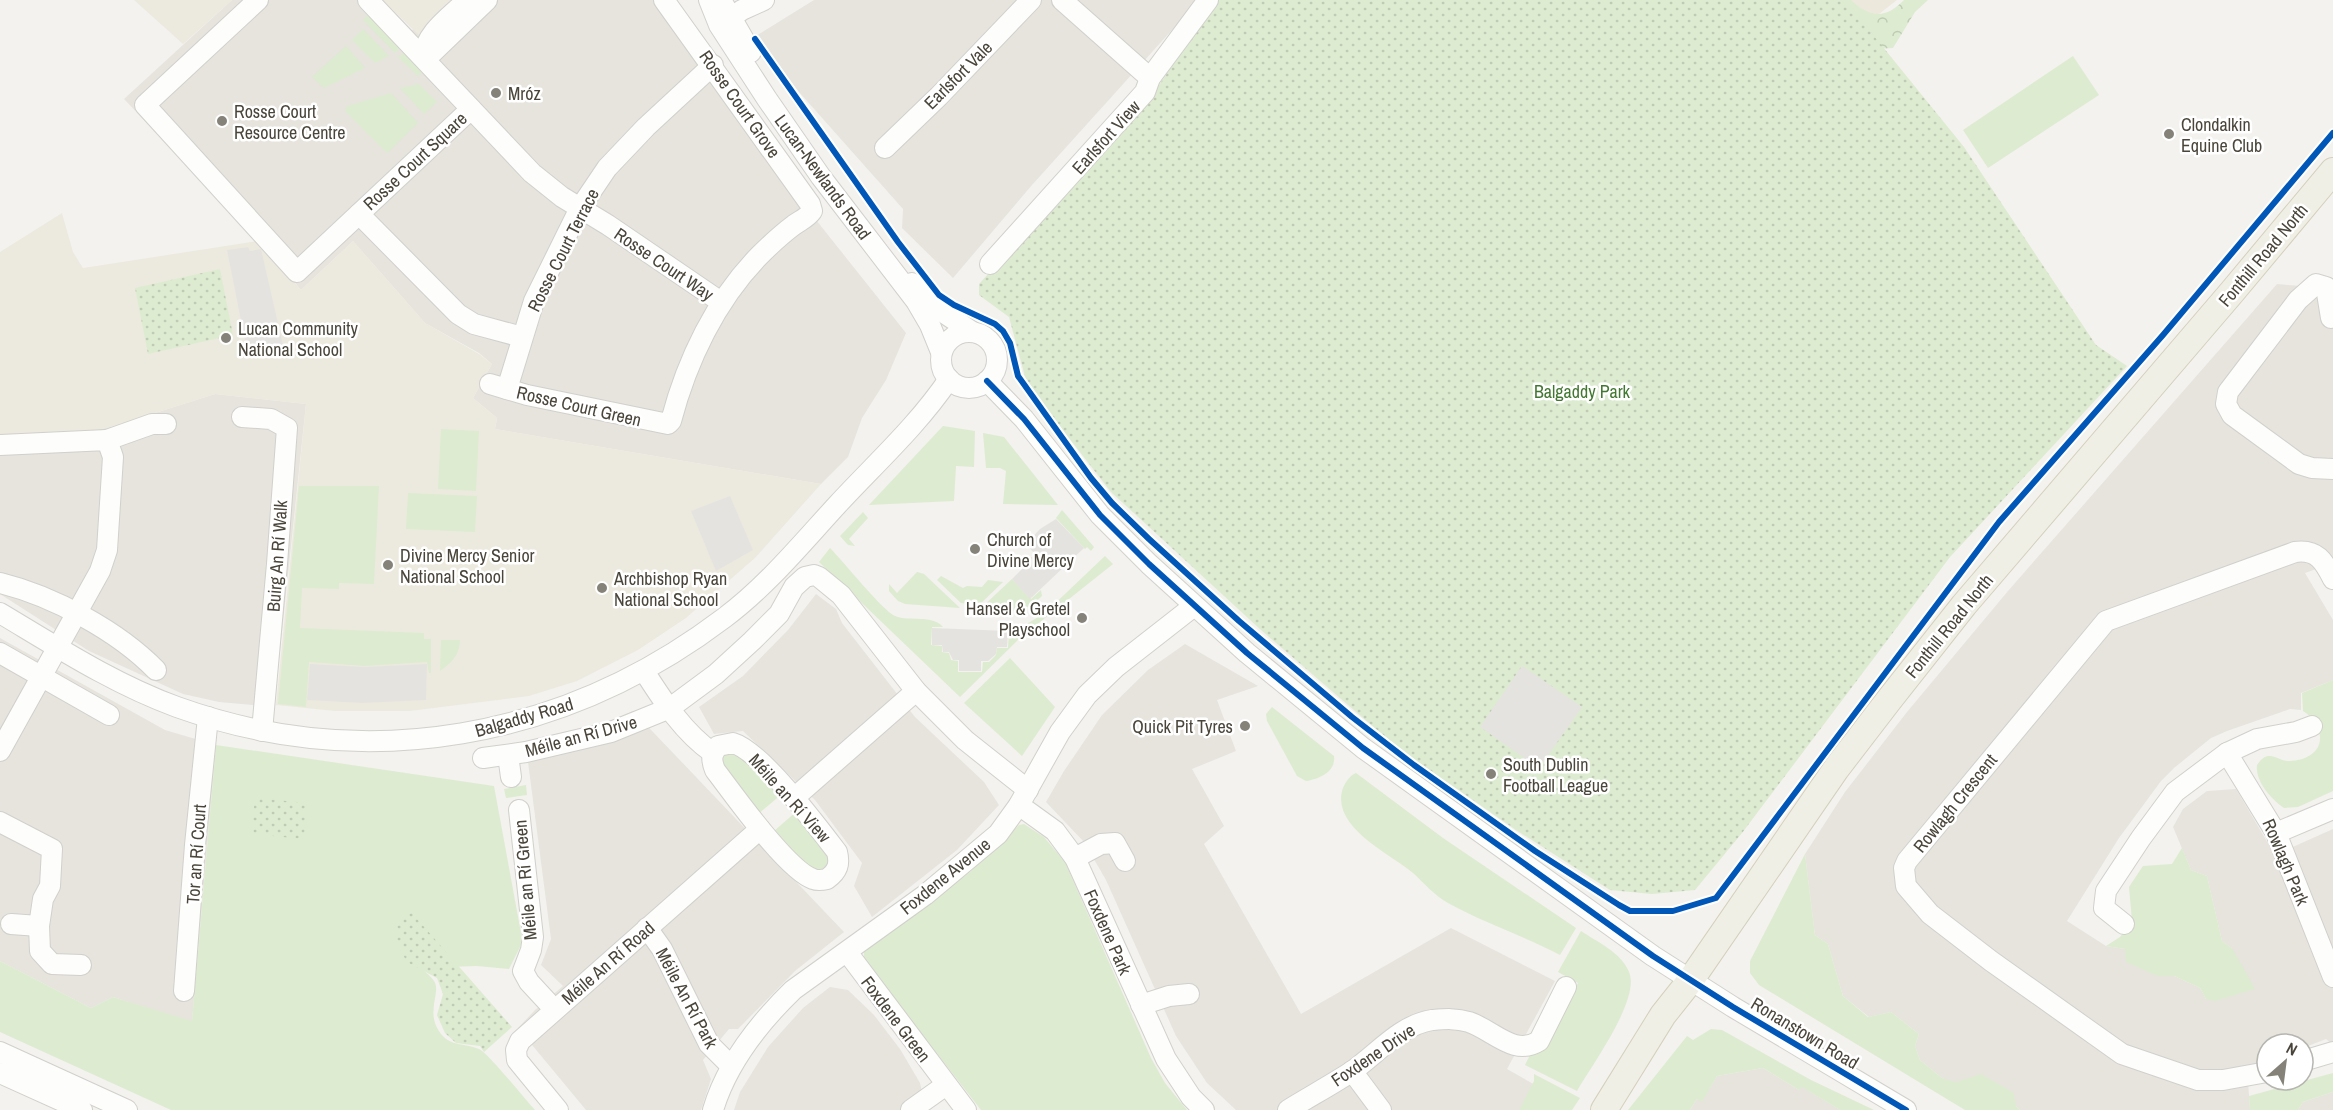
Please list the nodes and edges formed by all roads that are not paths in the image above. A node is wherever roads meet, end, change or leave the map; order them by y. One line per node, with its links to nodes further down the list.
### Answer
1 (258, 0): 19 (street, Rosse Court Square)
2 (368, 0): 12 (street, Rosse Court Way)
3 (467, 0): 12 (street)
4 (487, 0): 12 (street)
5 (664, 0): 13 (street, Rosse Court Grove)
6 (709, 0): 11 (street, Lucan-Newlands Road)
7 (764, 0): 11 (street)
8 (1031, 0): 16 (street, Earlsfort Vale)
9 (1062, 0): 14 (street)
10 (1208, 0): 14 (street, Earlsfort View)
11 (724, 14): 23 (street, Lucan-Newlands Road); 25 (street, Lucan-Newlands Road)
12 (423, 57): 15 (street, Rosse Court Way)
13 (713, 65): 18 (street, Rosse Court Terrace); 21 (street, Rosse Court Grove)
14 (1150, 78): 20 (street, Earlsfort View)
15 (471, 109): 18 (street, Rosse Court Way); 19 (street, Rosse Court Square)
16 (885, 148)
17 (2333, 171): 73 (main road, Fonthill Road North)
18 (580, 208): 21 (street, Rosse Court Way); 24 (street, Rosse Court Terrace)
19 (359, 214): 24 (street)
20 (990, 264)
21 (721, 302): 28 (street, Rosse Court Green)
22 (2331, 318): 33 (street)
23 (971, 331): 25 (street); 27 (street)
24 (522, 337): 28 (street, Rosse Court Terrace)
25 (941, 352): 26 (street)
26 (949, 380): 27 (street); 43 (street, Balgaddy Road)
27 (987, 381): 37 (street)
28 (499, 387)
29 (242, 417): 50 (street, Buirg An Rí Walk)
30 (166, 424): 31 (street)
31 (107, 440): 32 (street); 38 (street)
32 (0, 445)
33 (2333, 469)
34 (2333, 579): 85 (street, Rowlagh Crescent)
35 (0, 583): 38 (street)
36 (841, 596): 45 (street, Foxdene Park); 46 (street, Méile an Rí Drive)
37 (1194, 606): 57 (street, Foxdene Avenue); 73 (street)
38 (77, 612): 40 (street); 42 (street)
39 (0, 613): 40 (street, Balgaddy Road)
40 (57, 647): 44 (street); 48 (street, Balgaddy Road)
41 (0, 653): 44 (street)
42 (156, 670)
43 (644, 671): 46 (street); 50 (street, Balgaddy Road)
44 (42, 678): 47 (street); 51 (street)
45 (916, 691): 57 (street, Foxdene Park); 58 (street)
46 (670, 708): 52 (street); 54 (street, Méile an Rí Drive)
47 (109, 715)
48 (208, 717): 50 (street, Balgaddy Road); 75 (street, Tor an Rí Court)
49 (2312, 726): 53 (street)
50 (262, 730)
51 (0, 751)
52 (713, 753): 58 (street, Méile an Rí View); 62 (street, Méile an Rí View)
53 (2227, 753): 63 (street, Rowlagh Park); 67 (street)
54 (508, 755): 55 (street, Méile an Rí Drive); 56 (street, Méile an Rí Drive)
55 (483, 758)
56 (511, 777)
57 (1024, 797): 64 (street, Foxdene Park); 70 (street, Foxdene Avenue)
58 (794, 798): 62 (street, Méile an Rí View)
59 (2333, 809): 63 (street)
60 (519, 810): 78 (street, Méile an Rí Green)
61 (0, 822): 68 (street)
62 (760, 829): 69 (street, Méile An Rí Road)
63 (2276, 833): 72 (street, Rowlagh Park)
64 (1075, 858): 65 (street); 77 (street, Foxdene Park)
65 (1125, 861)
66 (11, 924): 68 (street)
67 (2124, 924)
68 (39, 926): 71 (street)
69 (647, 928): 78 (street, Méile An Rí Road); 82 (street, Méile An Rí Park)
70 (847, 952): 82 (street, Foxdene Avenue); 86 (street, Foxdene Green)
71 (81, 965)
72 (2333, 977)
73 (1690, 981): 96 (main road, Fonthill Road North); 97 (street, Ronanstown Road)
74 (1566, 987): 83 (street, Foxdene Drive)
75 (184, 991)
76 (1189, 993): 77 (street)
77 (1141, 1005): 93 (street, Foxdene Park)
78 (554, 1009): 89 (street, Méile An Rí Road)
79 (0, 1052): 88 (street)
80 (2333, 1052): 81 (street)
81 (2315, 1057)
82 (731, 1066): 90 (street, Foxdene Avenue)
83 (1352, 1071): 94 (street, Foxdene Drive); 95 (street)
84 (0, 1073): 87 (street)
85 (2255, 1074)
86 (946, 1085): 91 (street); 92 (street, Foxdene Green)
87 (82, 1110)
88 (128, 1110)
89 (558, 1110)
90 (713, 1110)
91 (911, 1110)
92 (966, 1110)
93 (1204, 1110)
94 (1288, 1110)
95 (1381, 1110)
96 (1604, 1110)
97 (1906, 1110)

